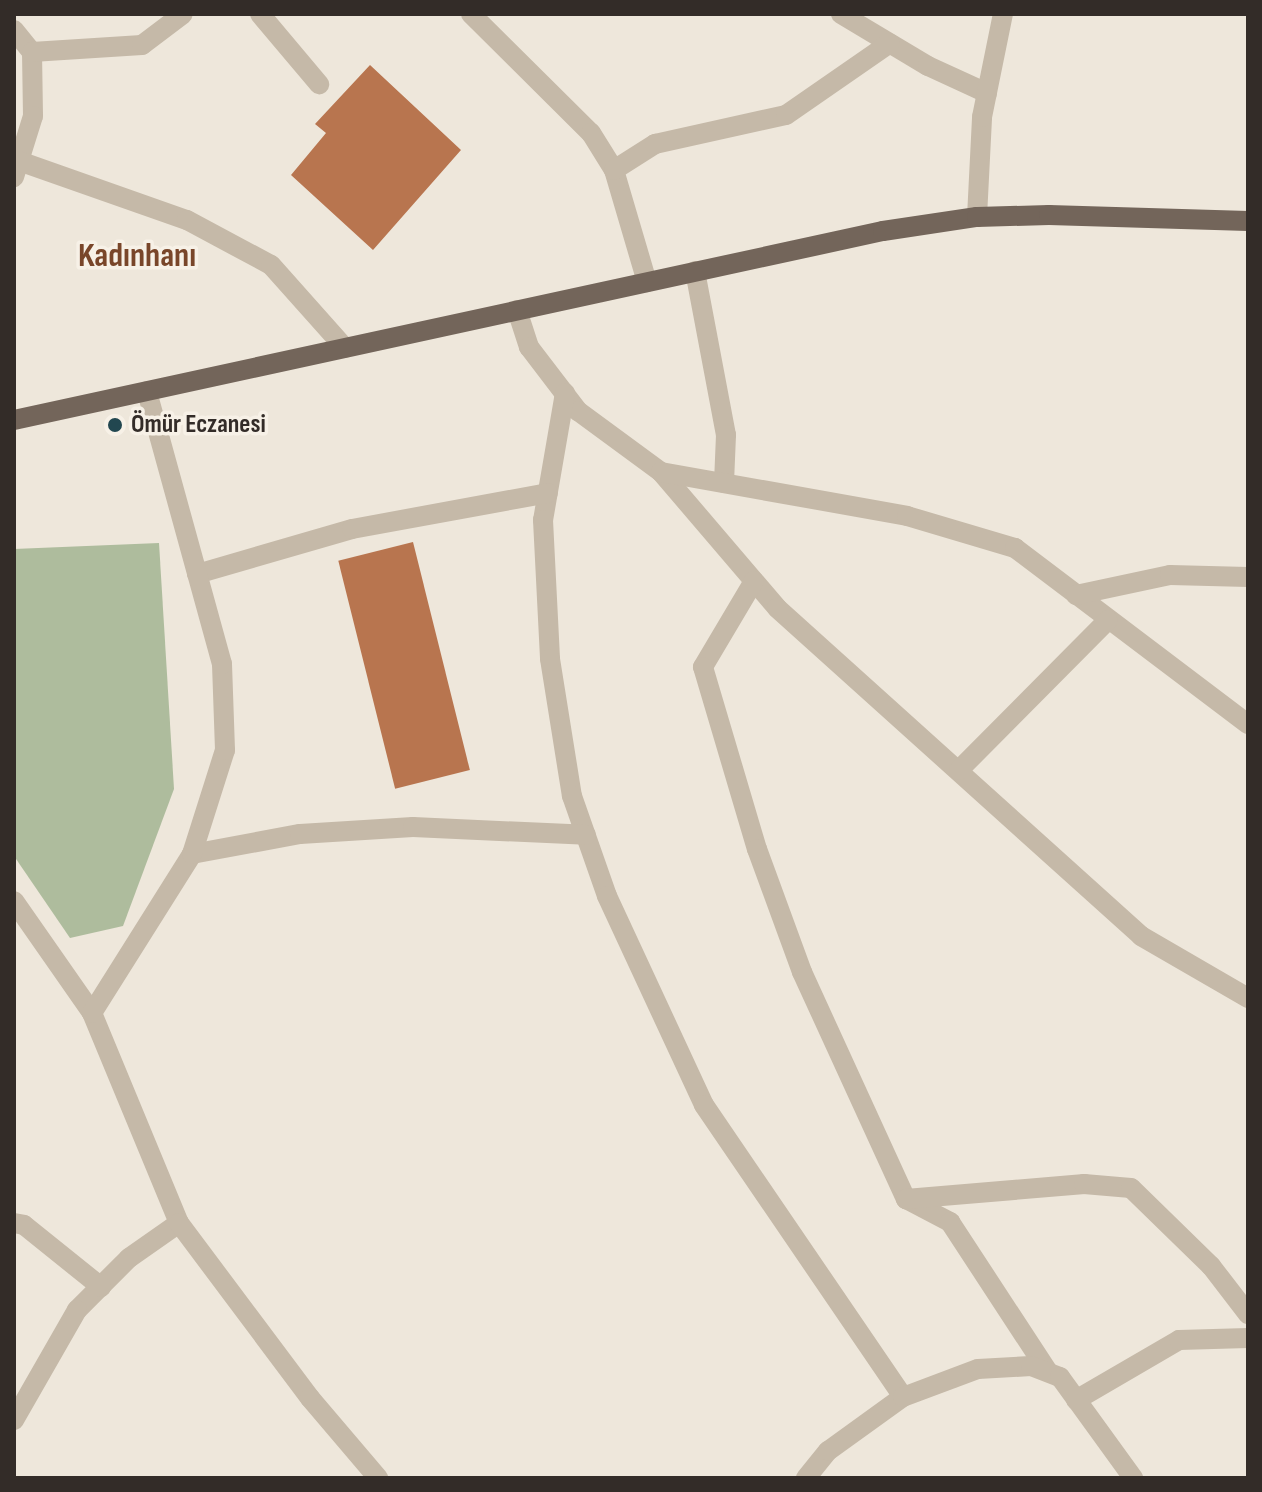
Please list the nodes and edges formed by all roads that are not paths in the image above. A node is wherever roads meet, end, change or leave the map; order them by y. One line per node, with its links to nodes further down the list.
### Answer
1 (183, 14): 8 (street)
2 (260, 14): 9 (street)
3 (841, 14): 7 (street)
4 (1003, 14): 10 (street)
5 (483, 17): 12 (street)
6 (14, 30): 8 (street)
7 (890, 43): 10 (street); 12 (street)
8 (32, 52): 11 (street)
9 (319, 84)
10 (987, 93): 13 (street)
11 (16, 169): 18 (street)
12 (614, 170): 16 (street)
13 (977, 217): 14 (main road); 15 (main road)
14 (1248, 221)
15 (695, 271): 16 (main road); 23 (street)
16 (647, 282): 17 (main road)
17 (517, 310): 18 (main road); 20 (street)
18 (345, 348): 19 (main road)
19 (147, 391): 21 (main road); 25 (street)
20 (565, 393): 22 (street); 24 (street)
21 (14, 420)
22 (661, 472): 23 (street); 27 (street)
23 (724, 483): 28 (street)
24 (548, 493): 25 (street); 32 (street)
25 (197, 574): 33 (street)
26 (1248, 577): 28 (street)
27 (754, 581): 31 (street); 37 (street)
28 (1076, 595): 29 (street)
29 (1108, 620): 30 (street); 31 (street)
30 (1248, 724)
31 (959, 770): 35 (street)
32 (586, 835): 33 (street); 44 (street)
33 (192, 854): 36 (street)
34 (14, 901): 36 (street)
35 (1248, 998)
36 (92, 1013): 39 (street)
37 (906, 1199): 41 (street); 43 (street)
38 (14, 1223): 40 (street)
39 (179, 1223): 40 (street); 47 (street)
40 (101, 1287): 46 (street)
41 (1248, 1314)
42 (1248, 1338): 45 (street)
43 (1048, 1372): 44 (street); 45 (street)
44 (903, 1397): 48 (street)
45 (1076, 1400): 49 (street)
46 (14, 1420)
47 (378, 1478)
48 (806, 1478)
49 (1133, 1478)

